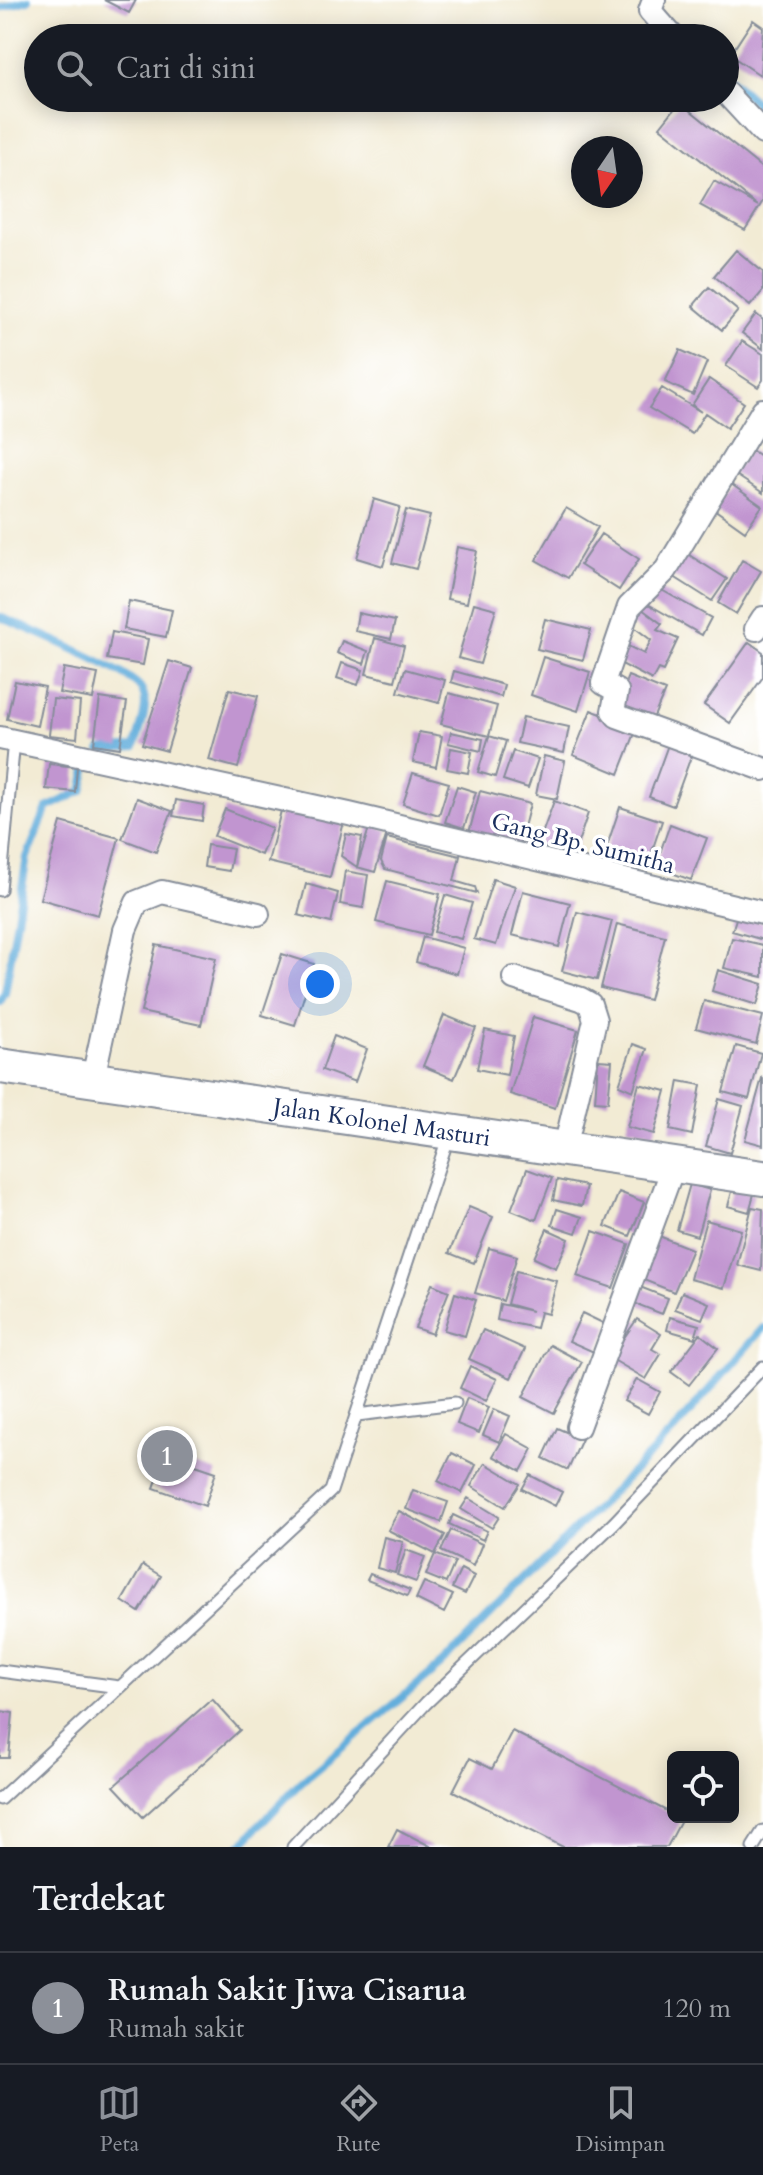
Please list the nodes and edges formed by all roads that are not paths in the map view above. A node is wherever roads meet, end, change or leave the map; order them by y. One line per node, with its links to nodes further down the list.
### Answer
1 (654, 0): 2 (street)
2 (660, 24)
3 (739, 107): 4 (street)
4 (763, 133)
5 (763, 410): 7 (street)
6 (7, 739): 8 (lane); 9 (street, Gang Bp. Sumitha)
7 (763, 769)
8 (0, 890)
9 (763, 913)
10 (258, 914): 13 (street)
11 (514, 978): 15 (street)
12 (0, 1066): 13 (main road, Jalan Kolonel Masturi)
13 (93, 1078): 14 (main road, Jalan Kolonel Masturi)
14 (450, 1134): 15 (main road, Jalan Kolonel Masturi); 20 (lane)
15 (565, 1148): 16 (main road, Jalan Kolonel Masturi)
16 (674, 1165): 17 (main road, Jalan Kolonel Masturi); 21 (street)
17 (763, 1178)
18 (763, 1367): 26 (lane)
19 (455, 1403): 20 (lane)
20 (357, 1415): 23 (lane)
21 (578, 1427)
22 (0, 1671): 23 (lane)
23 (119, 1687): 24 (lane)
24 (0, 1799)
25 (763, 1831): 27 (lane)
26 (293, 1847)
27 (753, 1847)

